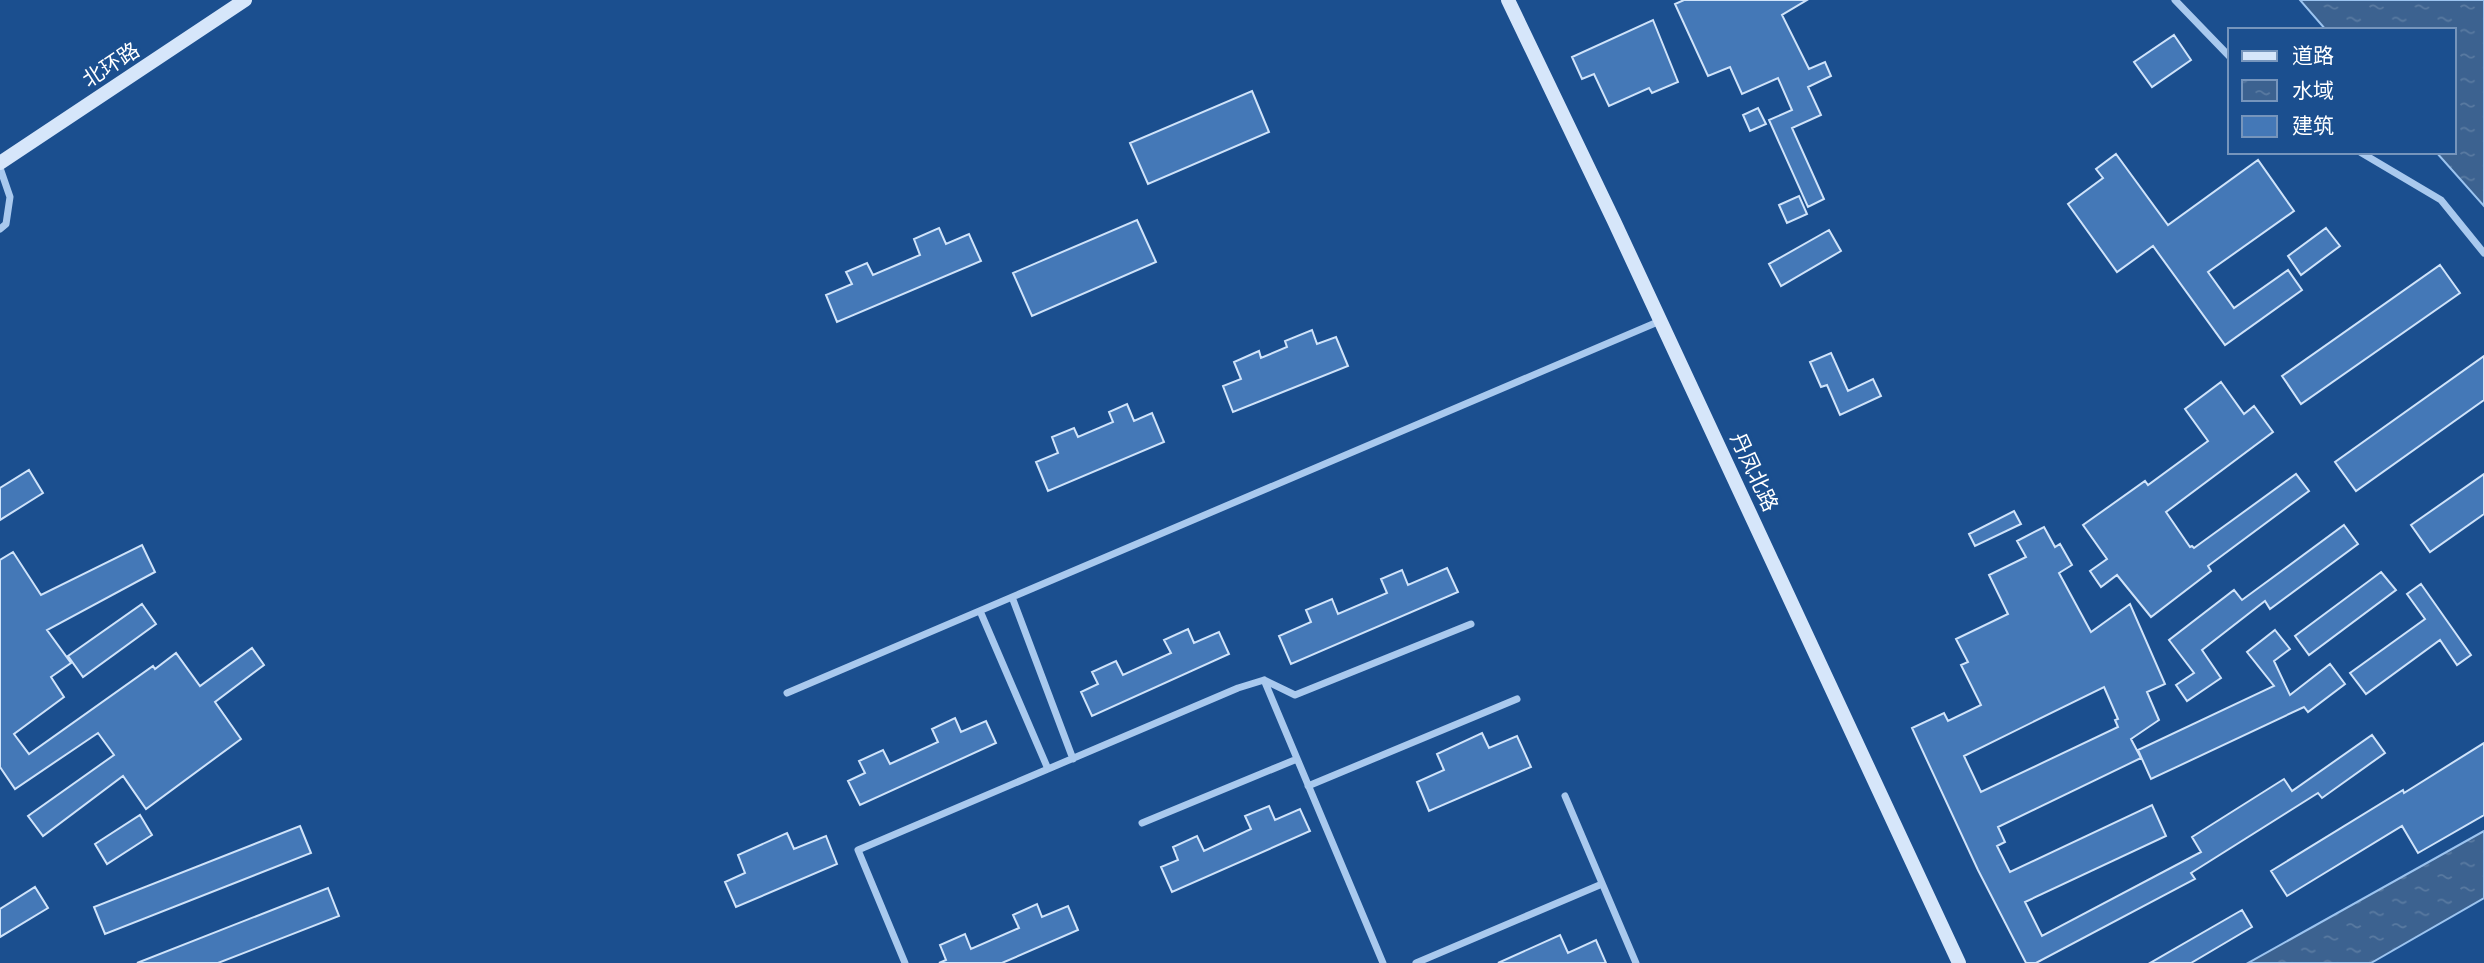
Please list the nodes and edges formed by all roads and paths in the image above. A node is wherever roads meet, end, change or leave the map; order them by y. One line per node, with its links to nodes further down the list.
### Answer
1 (245, 0): 6 (main road, 北环路)
2 (1508, 0): 9 (main road, 丹凤北路)
3 (2175, 0): 4 (street)
4 (2228, 55)
5 (2363, 154): 8 (street)
6 (0, 166): 7 (street)
7 (0, 229)
8 (2484, 253)
9 (1660, 321): 10 (street); 27 (main road, 丹凤北路)
10 (1012, 597): 11 (street); 16 (street)
11 (980, 611): 14 (street); 18 (street)
12 (1471, 624): 13 (street)
13 (1264, 680): 16 (street); 17 (street)
14 (787, 693)
15 (1517, 699): 19 (street)
16 (1073, 759): 18 (street)
17 (1297, 759): 19 (street); 21 (street)
18 (1048, 769): 23 (street)
19 (1308, 786): 24 (street)
20 (1565, 796): 22 (street)
21 (1142, 824)
22 (1602, 884): 25 (street); 26 (street)
23 (905, 963)
24 (1382, 963)
25 (1416, 963)
26 (1636, 963)
27 (1959, 963)

